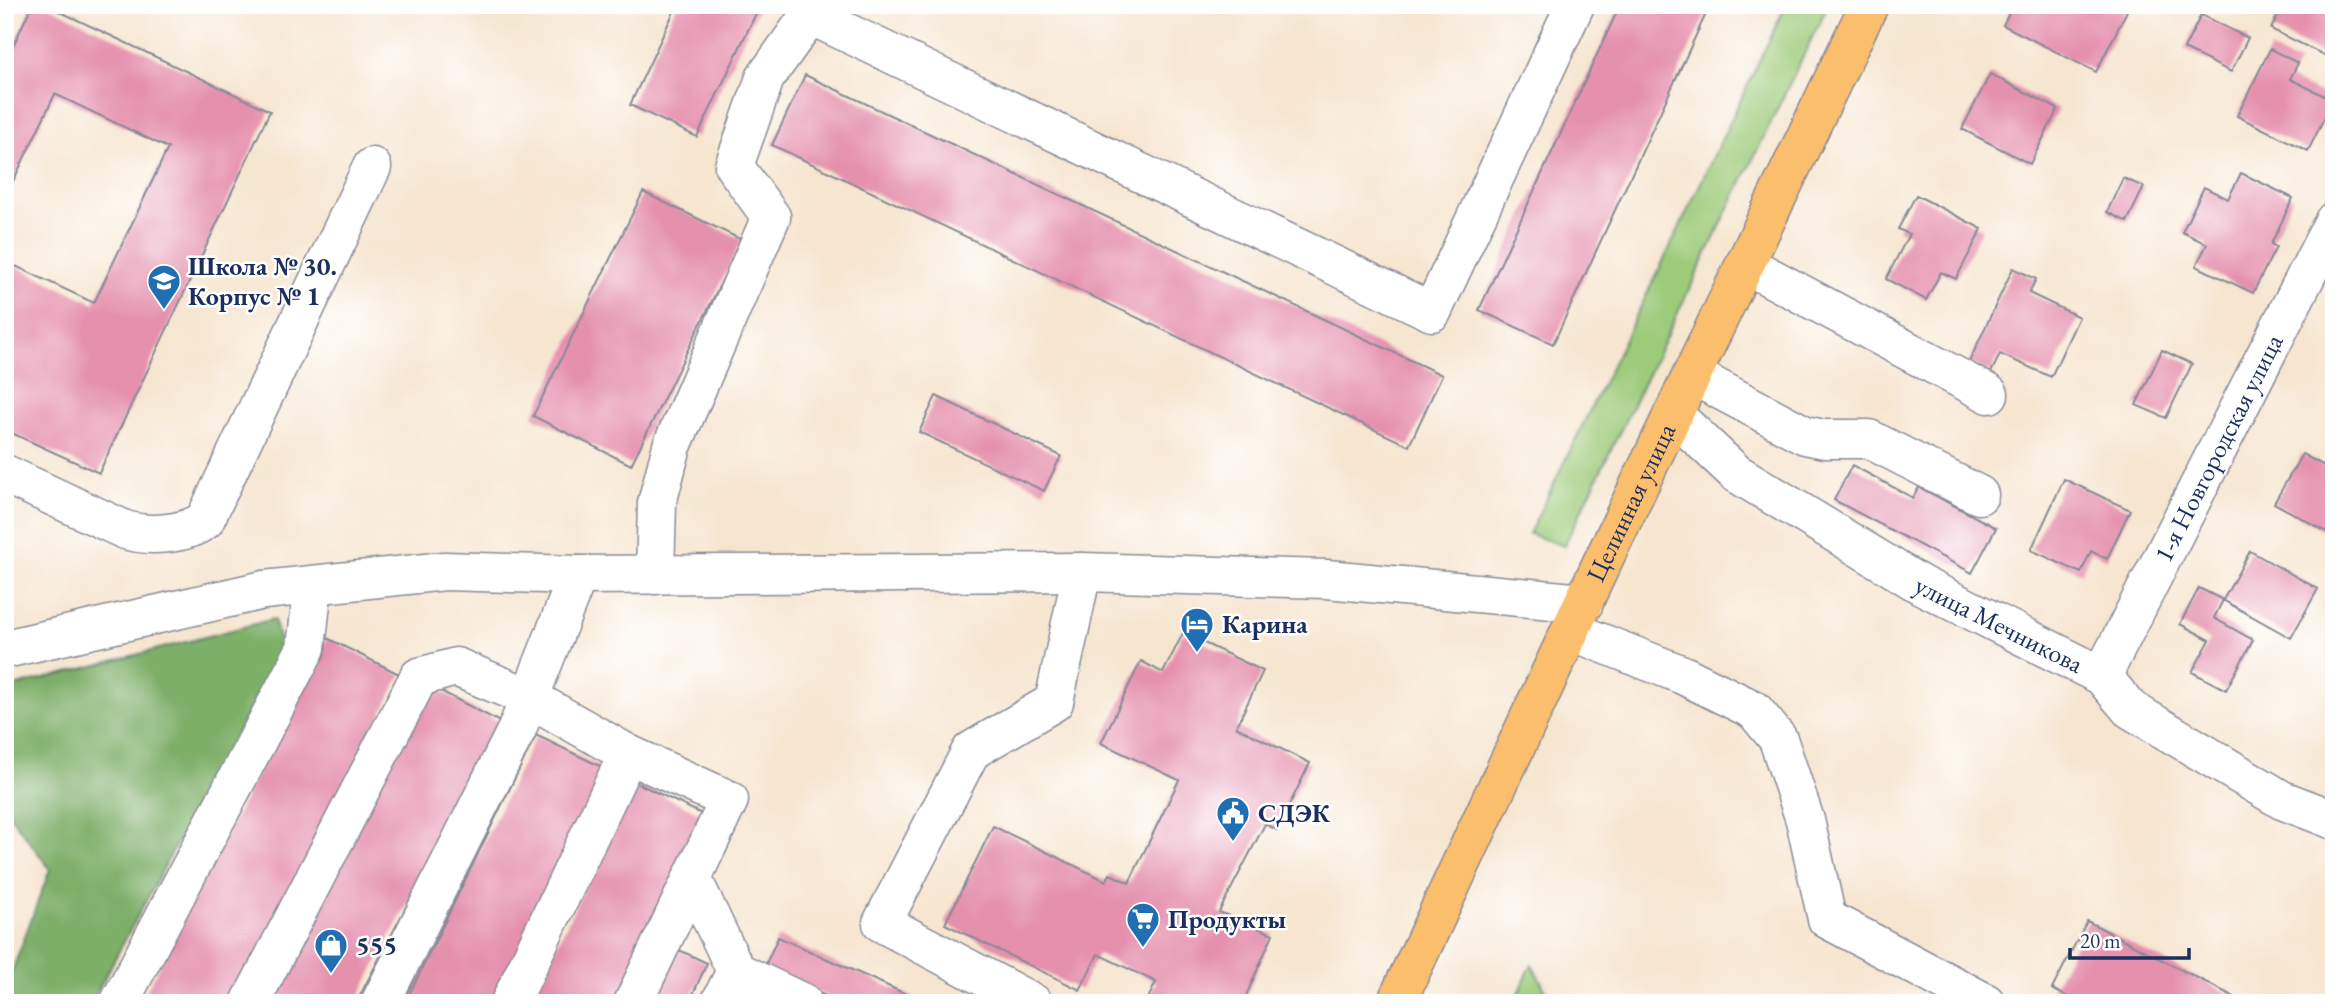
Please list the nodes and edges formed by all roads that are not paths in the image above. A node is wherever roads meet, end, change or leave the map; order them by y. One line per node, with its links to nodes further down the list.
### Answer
1 (1575, 5): 3 (street)
2 (1869, 5): 6 (main road, Целинная улица)
3 (812, 10): 14 (street)
4 (372, 167): 10 (street)
5 (2334, 221): 18 (street, 1-я Новгородская улица)
6 (1745, 264): 7 (main road, Целинная улица); 8 (street)
7 (1692, 375): 9 (main road, Целинная улица); 11 (street)
8 (1989, 394)
9 (1673, 414): 16 (main road, Целинная улица); 18 (street, улица Мечникова)
10 (5, 474)
11 (1979, 495)
12 (1082, 572): 14 (street); 16 (street); 30 (street)
13 (578, 575): 14 (street); 15 (street); 19 (street)
14 (655, 575)
15 (313, 585): 17 (street); 24 (street)
16 (1577, 617): 31 (main road, Целинная улица); 32 (street)
17 (5, 649)
18 (2102, 676): 21 (street, улица Мечникова)
19 (530, 698): 20 (street); 25 (street); 26 (street)
20 (628, 754): 22 (street); 27 (street)
21 (2334, 820)
22 (692, 878): 23 (street); 28 (street)
23 (728, 987): 29 (street)
24 (119, 1003)
25 (250, 1003)
26 (380, 1003)
27 (510, 1003)
28 (633, 1003)
29 (803, 1003)
30 (1033, 1003)
31 (1396, 1003)
32 (1986, 1003)

